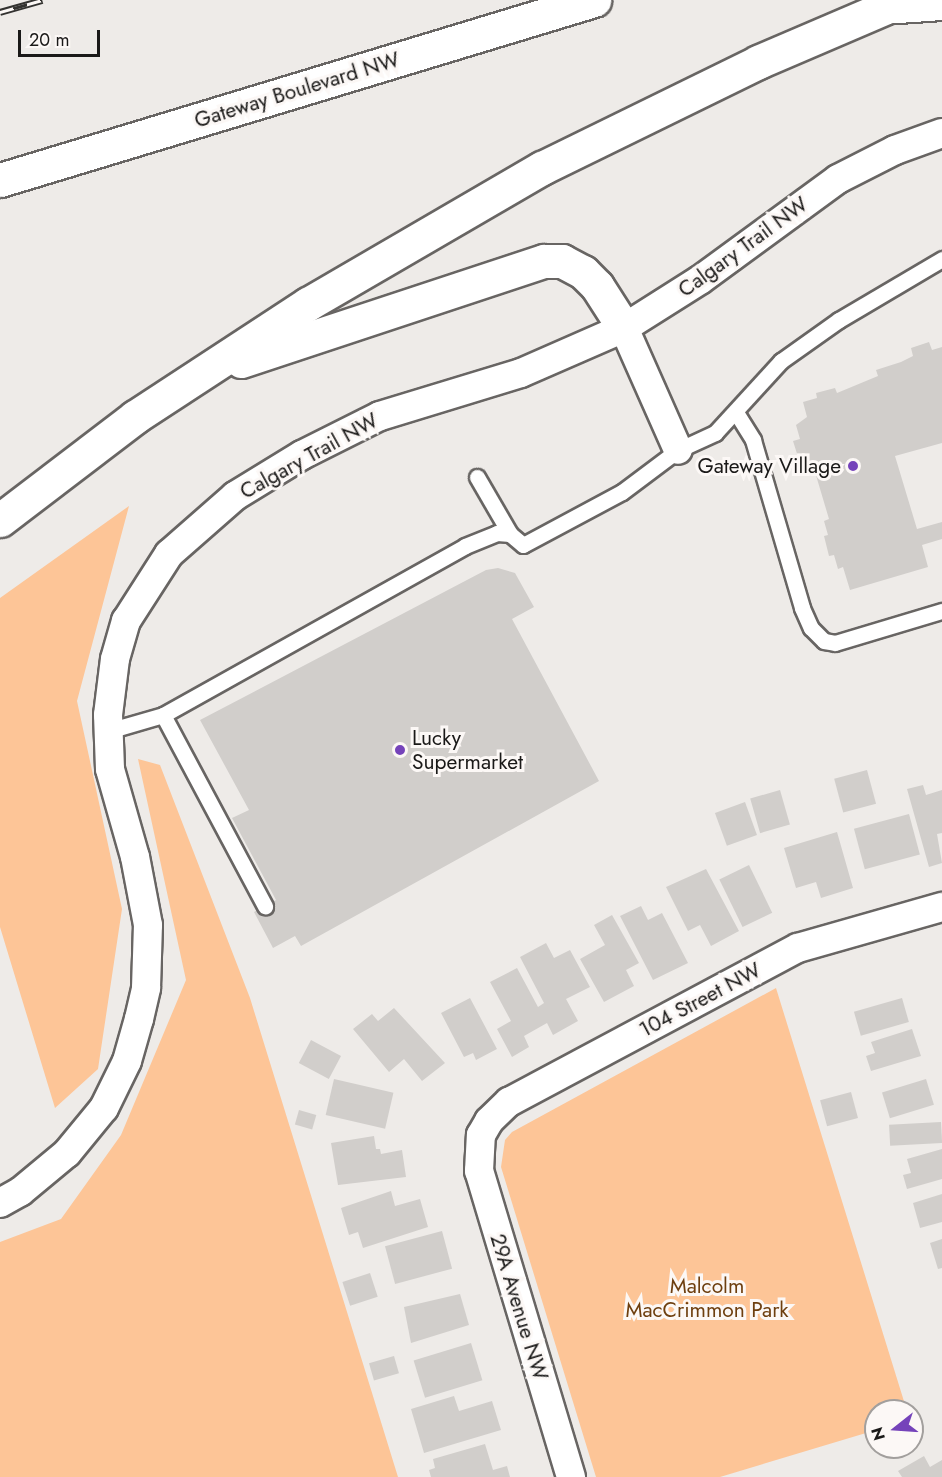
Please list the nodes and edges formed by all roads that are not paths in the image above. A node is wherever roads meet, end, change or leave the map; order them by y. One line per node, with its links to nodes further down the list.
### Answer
1 (594, 0): 5 (highway, Gateway Boulevard NW)
2 (942, 3): 3 (highway)
3 (893, 4): 8 (highway)
4 (942, 134): 7 (street, Calgary Trail NW)
5 (0, 180)
6 (942, 259): 9 (lane)
7 (624, 328): 8 (highway); 10 (street); 16 (street, Calgary Trail NW)
8 (197, 376): 12 (highway)
9 (736, 414): 10 (lane); 14 (lane)
10 (678, 450): 13 (lane)
11 (477, 477): 13 (lane)
12 (0, 520)
13 (510, 534): 15 (lane)
14 (942, 611)
15 (163, 716): 16 (lane); 17 (lane)
16 (108, 731): 20 (street, Calgary Trail NW)
17 (265, 906)
18 (940, 913): 19 (street, 104 Street NW)
19 (481, 1135): 21 (street, 29A Avenue NW)
20 (0, 1203)
21 (571, 1477)

